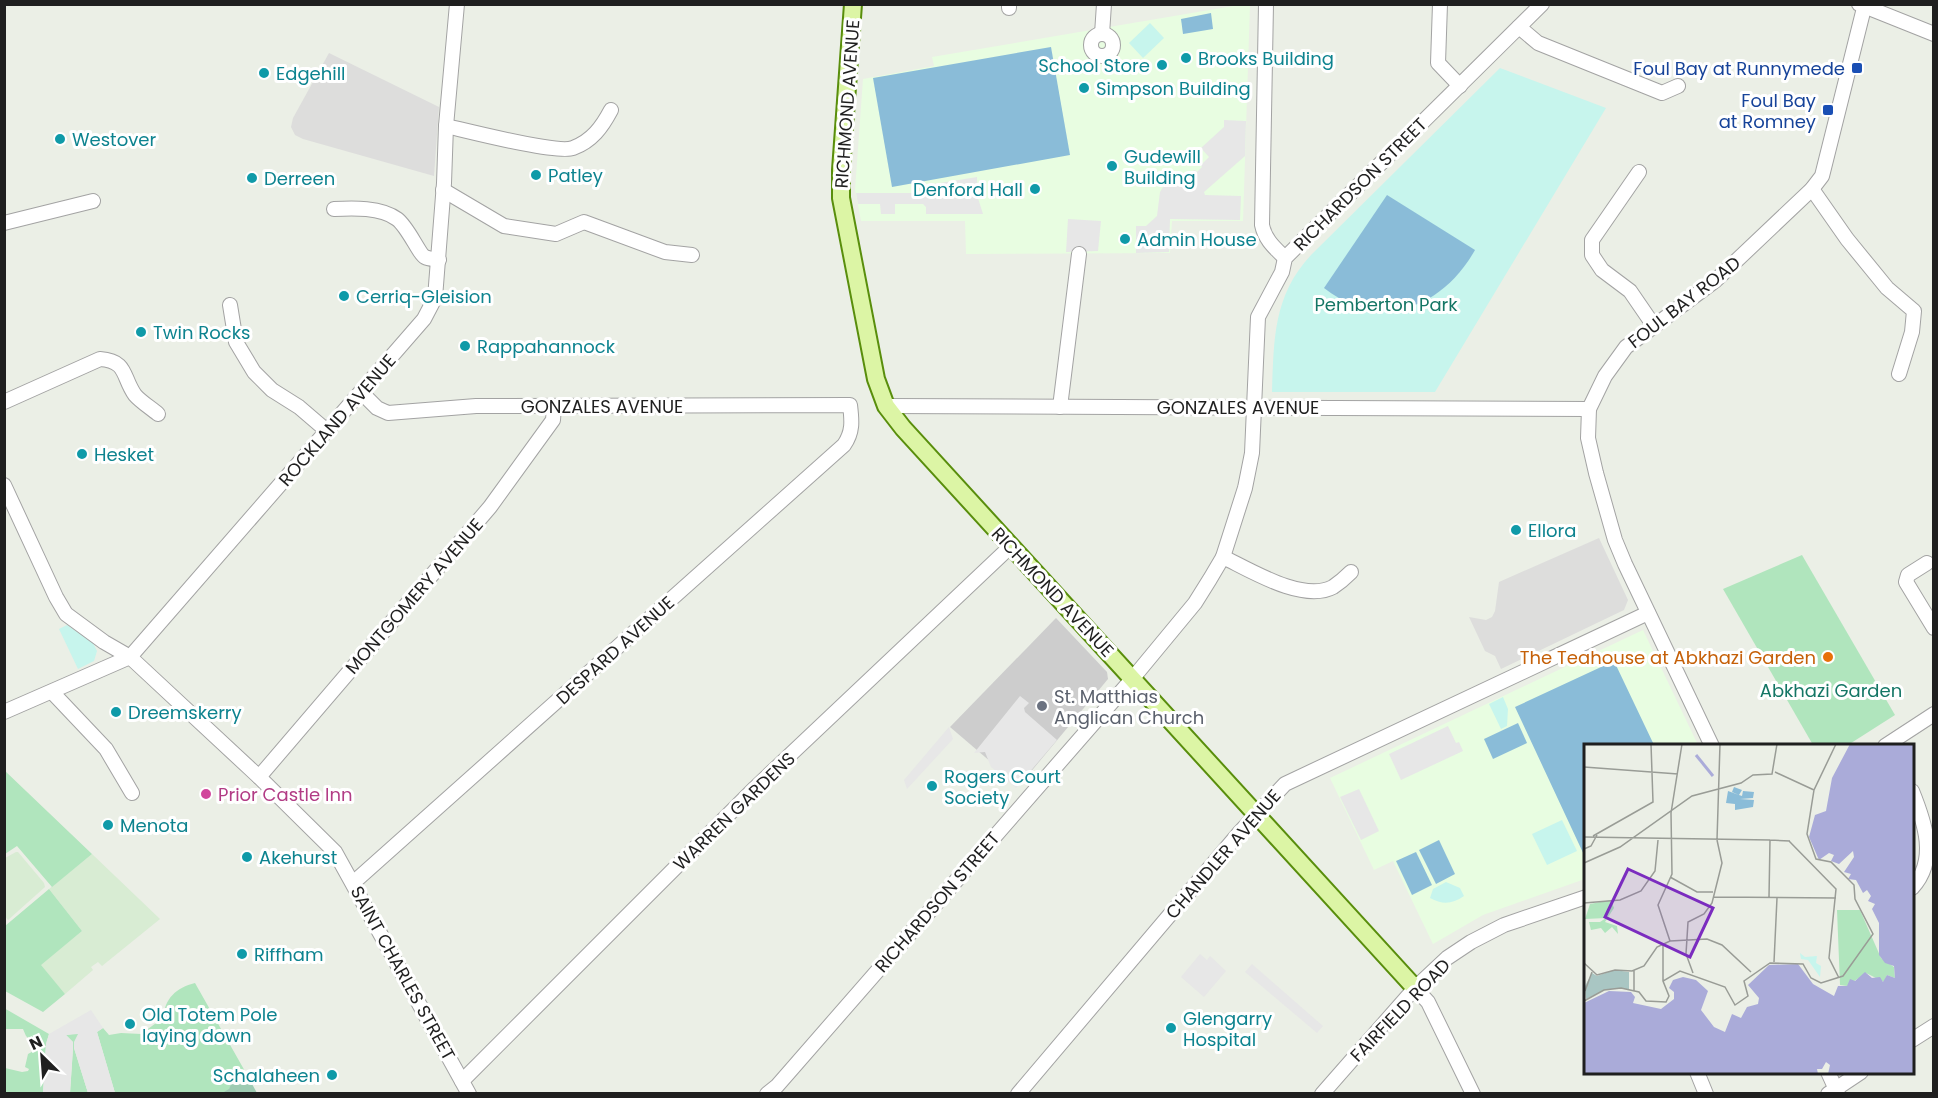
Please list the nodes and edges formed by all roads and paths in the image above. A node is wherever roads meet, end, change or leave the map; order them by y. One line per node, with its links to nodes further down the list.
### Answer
1 (457, 4): 14 (street, ROCKLAND AVENUE)
2 (853, 4): 32 (main road, RICHMOND AVENUE)
3 (1104, 4): 9 (street)
4 (1266, 4): 23 (street)
5 (1440, 4): 11 (street)
6 (1542, 4): 8 (street, RICHARDSON STREET)
7 (1863, 5): 10 (street); 16 (street, FOUL BAY ROAD)
8 (1519, 27): 11 (street, RICHARDSON STREET); 12 (street)
9 (1101, 34)
10 (1934, 34)
11 (1460, 86): 23 (street, RICHARDSON STREET)
12 (1678, 86)
13 (611, 110): 14 (street)
14 (446, 126): 17 (street, ROCKLAND AVENUE)
15 (1640, 172): 26 (street)
16 (1812, 189): 26 (street, FOUL BAY ROAD); 27 (street)
17 (443, 190): 22 (street); 24 (street, ROCKLAND AVENUE)
18 (93, 201): 20 (street)
19 (334, 209): 24 (street)
20 (4, 223)
21 (1079, 254): 33 (street)
22 (692, 255)
23 (1285, 258): 34 (street, RICHARDSON STREET)
24 (439, 260): 28 (street, ROCKLAND AVENUE)
25 (230, 305): 37 (street)
26 (1654, 326): 35 (street, FOUL BAY ROAD)
27 (1899, 374)
28 (361, 392): 31 (street, GONZALES AVENUE); 37 (street, ROCKLAND AVENUE)
29 (4, 402): 36 (street)
30 (850, 405): 31 (street, GONZALES AVENUE); 56 (street, DESPARD AVENUE)
31 (554, 406): 52 (street, MONTGOMERY AVENUE)
32 (886, 406): 33 (street, GONZALES AVENUE); 39 (main road, RICHMOND AVENUE)
33 (1060, 406): 34 (street, GONZALES AVENUE)
34 (1255, 407): 35 (street, GONZALES AVENUE); 40 (street, RICHARDSON STREET)
35 (1589, 409): 43 (street, FOUL BAY ROAD)
36 (158, 414)
37 (327, 431): 45 (street, ROCKLAND AVENUE)
38 (4, 485): 45 (street, SAINT CHARLES STREET)
39 (1011, 546): 46 (main road, RICHMOND AVENUE); 65 (street, WARREN GARDENS)
40 (1223, 557): 42 (street); 46 (street, RICHARDSON STREET)
41 (1927, 563): 44 (street)
42 (1351, 572)
43 (1648, 613): 50 (street, FOUL BAY ROAD); 55 (street, CHANDLER AVENUE)
44 (1934, 628)
45 (130, 657): 47 (street, ROCKLAND AVENUE); 52 (street, SAINT CHARLES STREET)
46 (1133, 678): 55 (main road, RICHMOND AVENUE); 67 (street, RICHARDSON STREET)
47 (52, 692): 48 (street, ROCKLAND AVENUE); 53 (street)
48 (4, 712)
49 (1934, 714): 51 (street)
50 (1711, 744)
51 (1891, 744)
52 (259, 777): 56 (street, SAINT CHARLES STREET)
53 (132, 793)
54 (1914, 796): 57 (street)
55 (1257, 815): 59 (main road, RICHMOND AVENUE); 68 (street, CHANDLER AVENUE)
56 (353, 883): 65 (street, SAINT CHARLES STREET)
57 (1914, 886)
58 (1584, 898): 59 (street, FAIRFIELD ROAD)
59 (1415, 988): 69 (street, FAIRFIELD ROAD); 70 (street, RICHMOND AVENUE)
60 (1934, 1026): 61 (street)
61 (1914, 1039)
62 (1698, 1074): 71 (street)
63 (1829, 1074): 66 (street)
64 (1858, 1074): 66 (street)
65 (465, 1087)
66 (1834, 1092)
67 (767, 1094)
68 (1018, 1094)
69 (1322, 1094)
70 (1473, 1094)
71 (1706, 1094)

